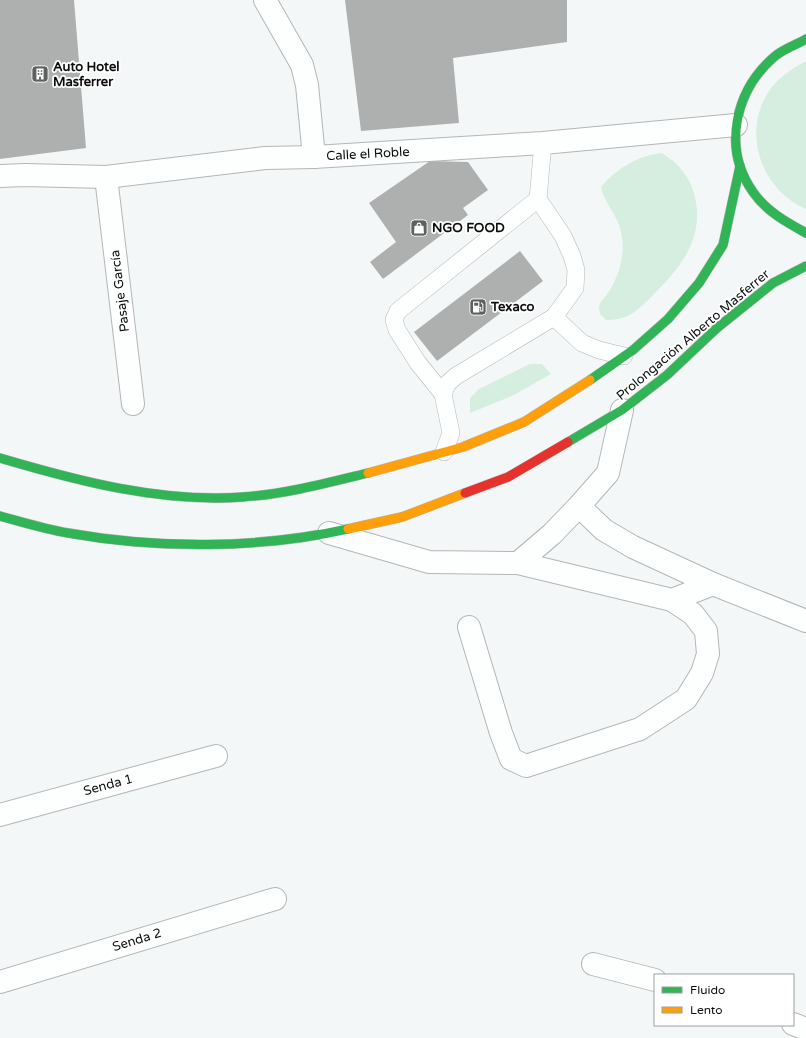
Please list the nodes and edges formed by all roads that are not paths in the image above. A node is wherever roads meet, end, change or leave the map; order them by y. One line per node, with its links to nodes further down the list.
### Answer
1 (265, 0): 7 (street)
2 (806, 33): 4 (main road)
3 (806, 39): 4 (main road)
4 (792, 45): 5 (main road)
5 (736, 125): 6 (street, Calle el Roble); 8 (main road)
6 (544, 143): 7 (street, Calle el Roble); 11 (lane)
7 (314, 157): 10 (street, Calle el Roble)
8 (740, 166): 12 (main road); 15 (main road)
9 (0, 176): 10 (street, Calle el Roble)
10 (106, 177): 17 (street, Pasaje García)
11 (538, 199): 14 (lane); 16 (lane)
12 (806, 233)
13 (806, 266): 18 (main road, Prolongación Alberto Masferrer)
14 (554, 317): 15 (lane); 16 (lane)
15 (624, 356): 19 (main road)
16 (443, 394): 19 (lane)
17 (133, 404)
18 (622, 410): 21 (street); 23 (main road, Prolongación Alberto Masferrer)
19 (444, 452): 20 (main road)
20 (0, 458)
21 (579, 506): 24 (street); 25 (street)
22 (0, 516): 23 (main road, Prolongación Alberto Masferrer)
23 (329, 533): 24 (street)
24 (518, 563): 26 (street)
25 (712, 584): 26 (street); 27 (street)
26 (672, 600): 28 (street)
27 (806, 621)
28 (469, 627)
29 (216, 756): 30 (street, Senda 1)
30 (0, 815)
31 (275, 899): 34 (street, Senda 2)
32 (593, 964): 33 (street)
33 (654, 980)
34 (0, 982)
35 (794, 1024): 36 (street)
36 (806, 1029)

